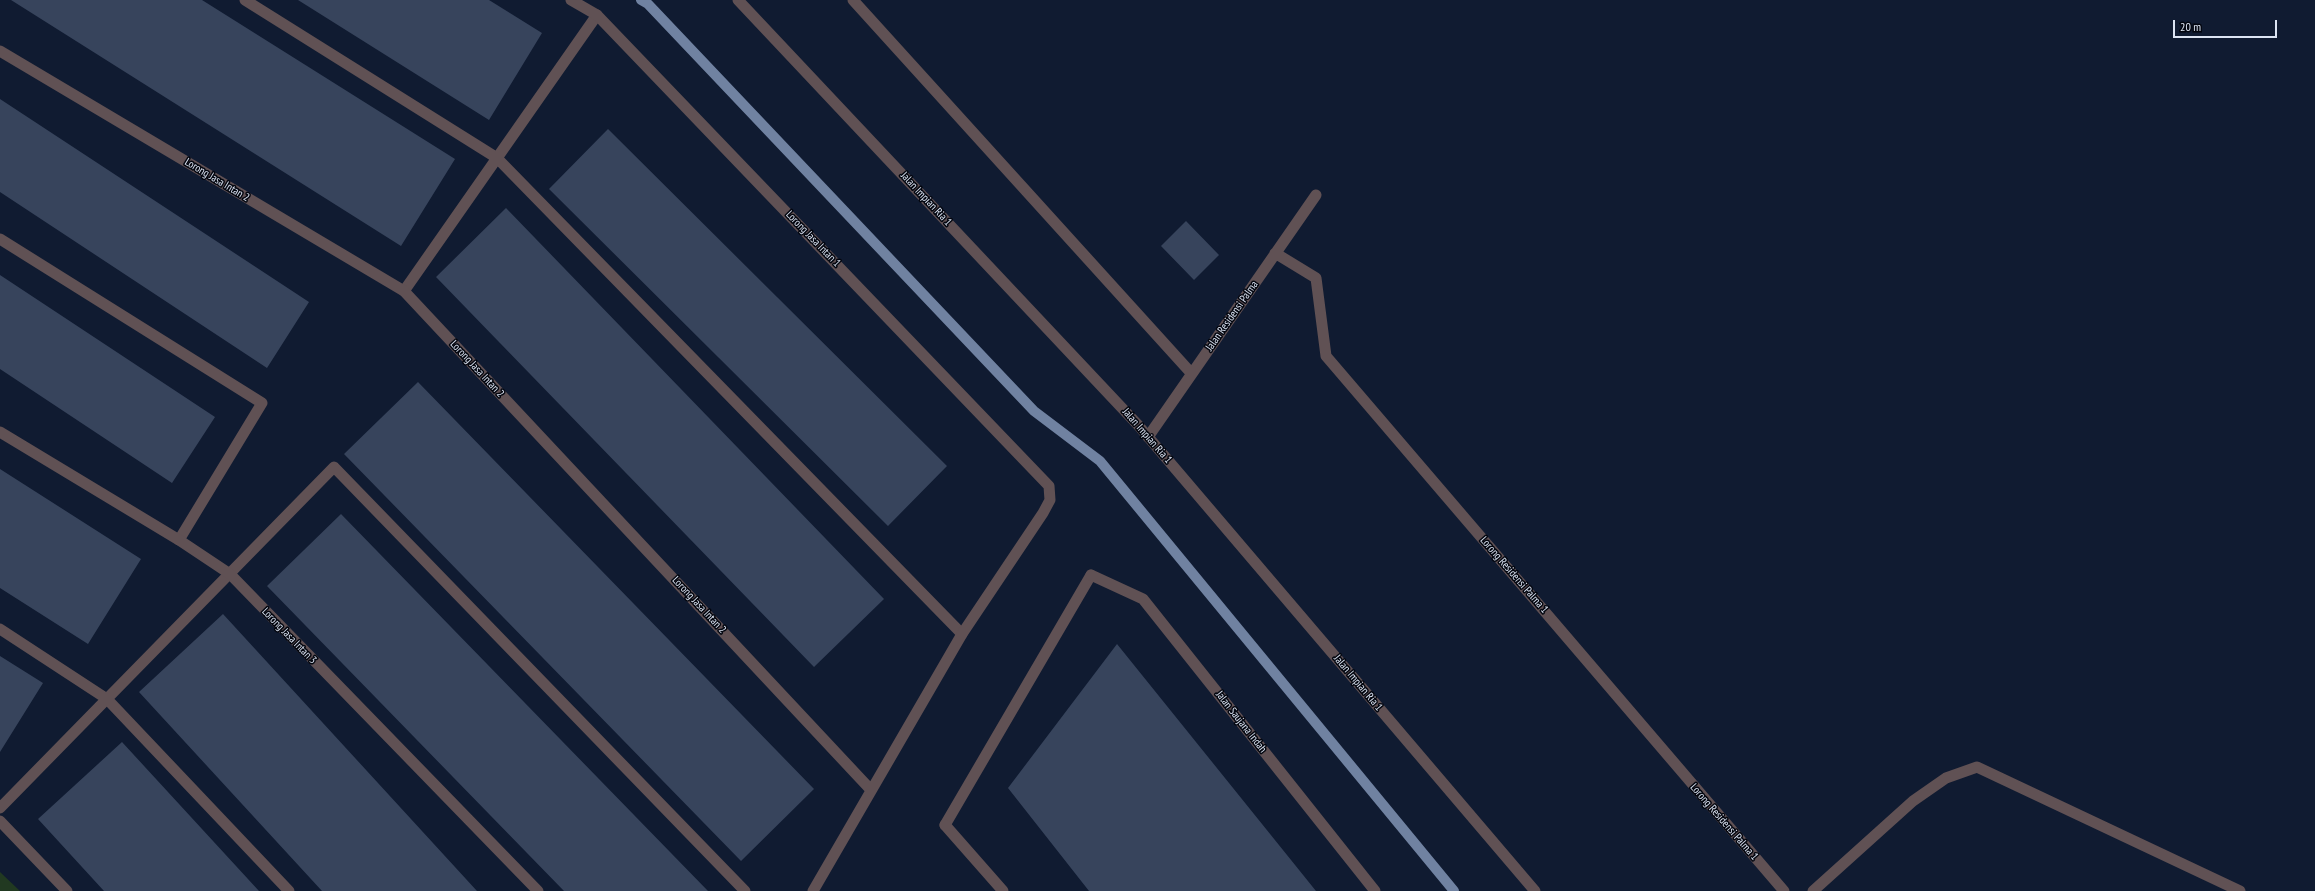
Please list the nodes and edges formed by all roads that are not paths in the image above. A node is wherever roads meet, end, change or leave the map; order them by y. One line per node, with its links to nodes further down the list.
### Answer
1 (245, 0): 7 (street)
2 (571, 0): 5 (street, Lorong Jasa Intan 1)
3 (738, 0): 14 (street, Jalan Impian Ria 1)
4 (854, 0): 12 (street)
5 (597, 15): 7 (street); 18 (street, Lorong Jasa Intan 1)
6 (0, 51): 11 (street, Lorong Jasa Intan 2)
7 (497, 158): 11 (street); 18 (street)
8 (1316, 195): 10 (street, Jalan Residensi Palma)
9 (0, 239): 15 (street)
10 (1275, 253): 12 (street, Jalan Residensi Palma); 31 (street, Lorong Residensi Palma 1)
11 (404, 291): 20 (street, Lorong Jasa Intan 2)
12 (1192, 374): 14 (street, Jalan Residensi Palma)
13 (0, 432): 15 (street, Lorong Jasa Intan 3)
14 (1148, 437): 30 (street, Jalan Impian Ria 1)
15 (179, 540): 16 (street, Lorong Jasa Intan 3)
16 (230, 574): 19 (street); 25 (street, Lorong Jasa Intan 3); 26 (street)
17 (0, 629): 19 (street)
18 (962, 634): 20 (street)
19 (107, 699): 21 (street); 24 (street)
20 (871, 790): 27 (street)
21 (0, 808)
22 (0, 821): 23 (street)
23 (67, 891)
24 (290, 891)
25 (538, 891)
26 (744, 891)
27 (812, 891)
28 (1003, 891): 29 (street, Jalan Saujana Indah)
29 (1375, 891)
30 (1535, 891)
31 (1784, 891)
32 (1813, 891): 33 (street)
33 (2240, 891)

